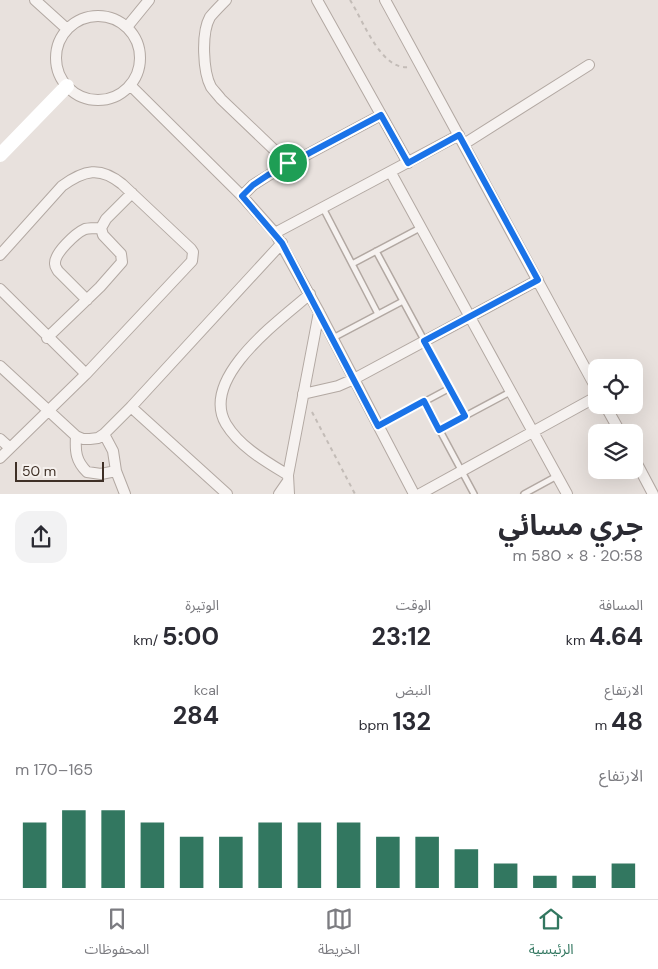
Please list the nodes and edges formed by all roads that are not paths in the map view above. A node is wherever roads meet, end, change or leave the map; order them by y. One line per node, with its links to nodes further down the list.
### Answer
1 (35, 0): 7 (street)
2 (149, 0): 6 (street)
3 (226, 0): 14 (street)
4 (317, 0): 11 (street)
5 (385, 0): 12 (street)
6 (127, 27): 7 (street); 9 (street)
7 (67, 29): 10 (street)
8 (589, 65): 12 (street)
9 (130, 85): 10 (street); 18 (street)
10 (67, 86): 13 (street)
11 (381, 115): 14 (street); 15 (street)
12 (462, 139): 15 (street); 27 (street)
13 (0, 155)
14 (288, 163): 18 (street)
15 (408, 163): 16 (street)
16 (390, 172): 19 (street); 21 (street)
17 (132, 193): 20 (street); 25 (street); 40 (street)
18 (242, 196): 22 (street)
19 (323, 208): 22 (street); 26 (lane)
20 (101, 228): 30 (street); 30 (street)
21 (420, 228): 24 (lane); 34 (street)
22 (275, 233): 23 (street)
23 (282, 243): 29 (street); 47 (street)
24 (376, 251): 26 (lane); 31 (lane)
25 (0, 256)
26 (352, 264): 33 (lane)
27 (538, 280): 34 (street); 39 (street)
28 (0, 289): 35 (street)
29 (310, 294): 32 (street); 62 (street)
30 (87, 300): 35 (street)
31 (403, 301): 33 (lane); 37 (lane)
32 (319, 312): 36 (street); 44 (street)
33 (378, 314): 36 (lane)
34 (470, 316): 37 (street); 43 (street)
35 (47, 338): 40 (street)
36 (333, 338): 41 (street)
37 (424, 341): 41 (street); 42 (lane)
38 (0, 366): 48 (street)
39 (588, 373)
40 (86, 374): 48 (street)
41 (354, 379): 44 (street); 50 (street)
42 (450, 388): 45 (lane); 49 (lane)
43 (512, 391): 49 (lane); 52 (street)
44 (303, 394): 62 (street)
45 (424, 401): 50 (lane); 51 (lane)
46 (588, 401): 52 (street)
47 (131, 407): 53 (street); 64 (street)
48 (48, 412): 54 (street); 56 (street)
49 (465, 416): 51 (lane)
50 (378, 426): 67 (street)
51 (439, 430): 59 (lane)
52 (533, 430): 59 (street); 61 (street)
53 (104, 434): 54 (street); 58 (street)
54 (76, 436): 58 (street)
55 (0, 439): 56 (street)
56 (10, 448): 57 (street)
57 (0, 458)
58 (116, 471): 63 (street)
59 (461, 471): 68 (street); 69 (lane)
60 (643, 475): 72 (street)
61 (557, 476): 70 (lane); 71 (street)
62 (288, 478): 65 (street); 66 (street)
63 (124, 494)
64 (227, 494)
65 (279, 494)
66 (289, 494)
67 (414, 494)
68 (420, 494)
69 (474, 494)
70 (524, 494)
71 (567, 494)
72 (653, 494)

